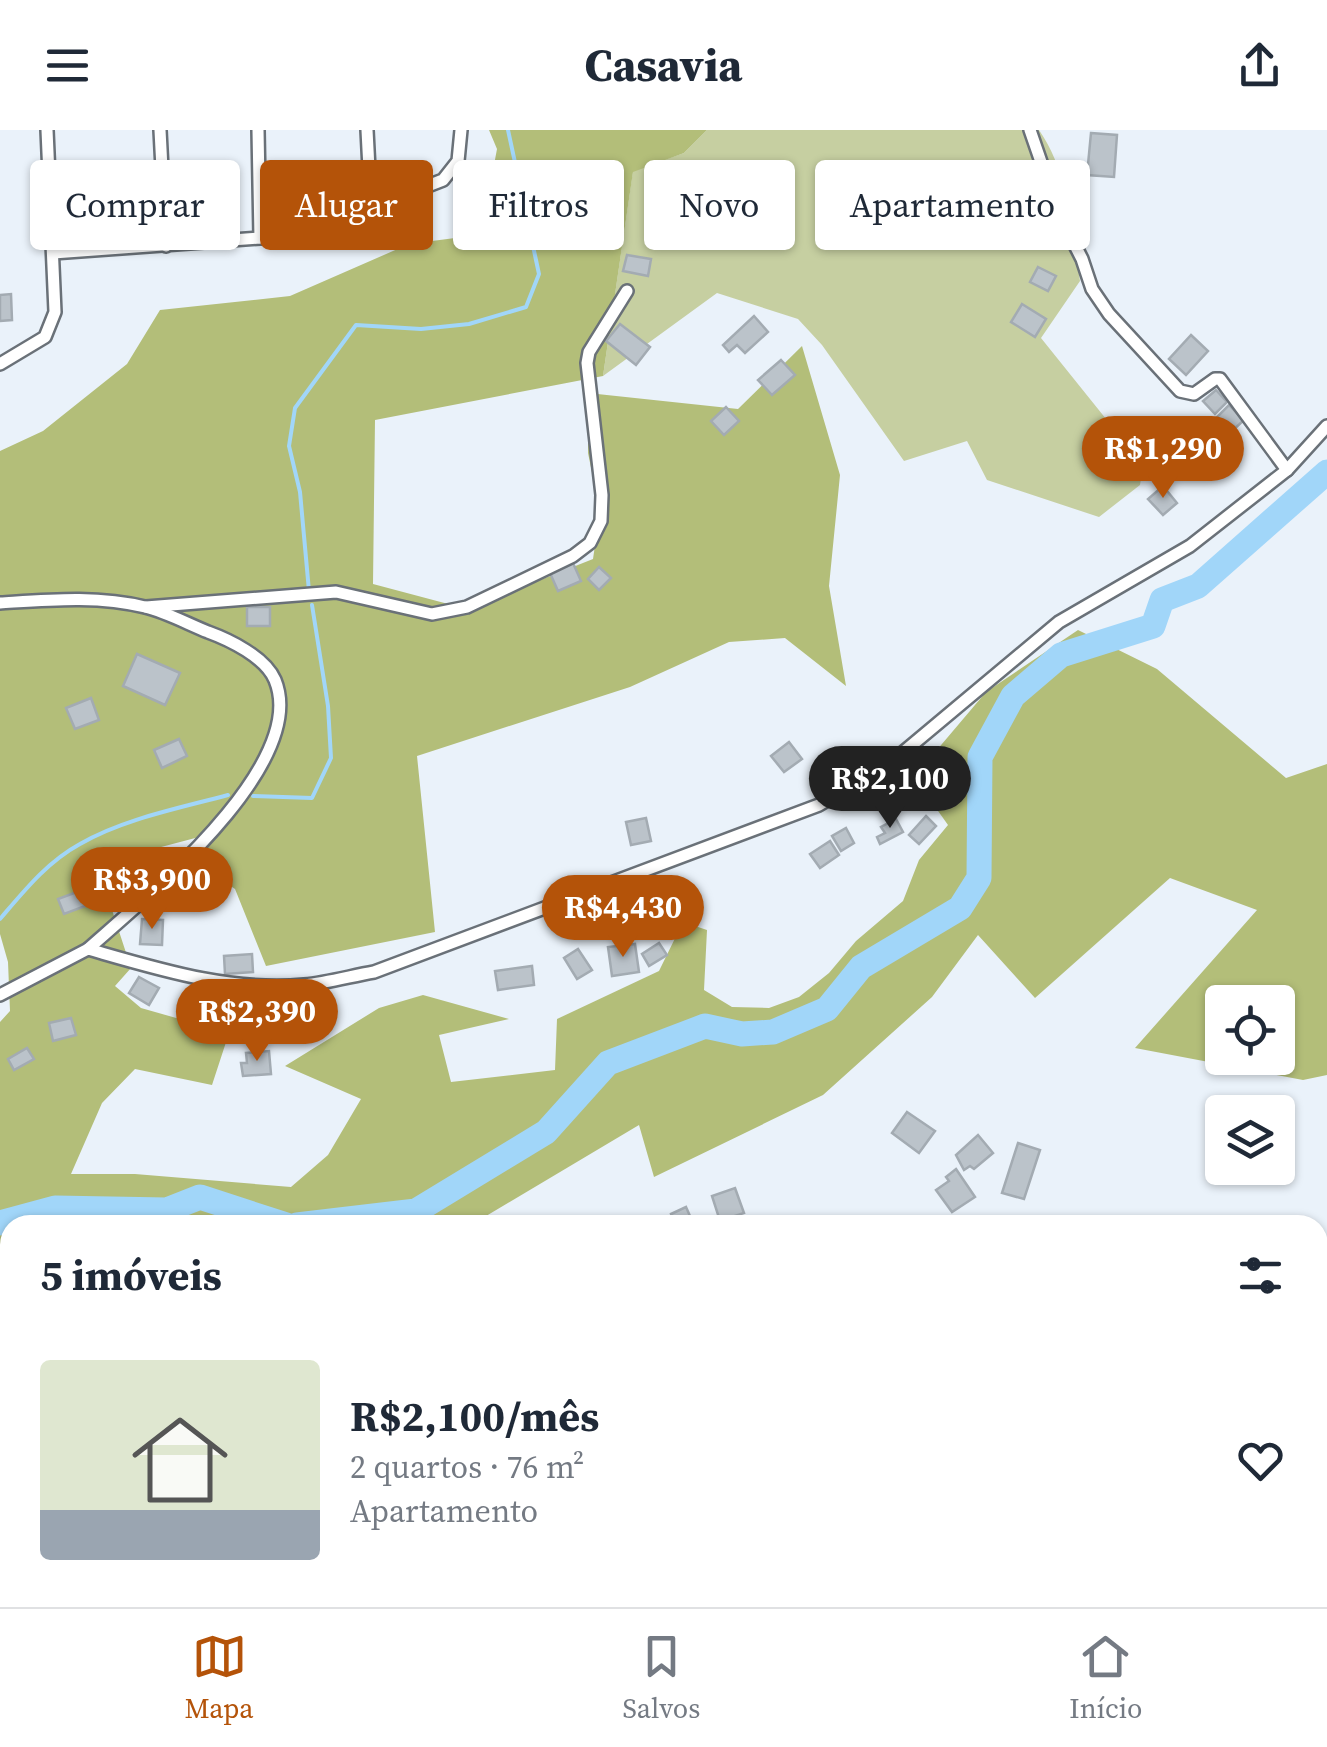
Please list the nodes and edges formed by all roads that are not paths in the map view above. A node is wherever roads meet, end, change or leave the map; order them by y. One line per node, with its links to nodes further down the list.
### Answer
1 (47, 130): 13 (street)
2 (160, 130): 7 (street)
3 (258, 130): 10 (street)
4 (367, 130): 8 (street)
5 (462, 130): 9 (street)
6 (1030, 130): 17 (street)
7 (162, 160)
8 (368, 160)
9 (433, 184)
10 (260, 238): 11 (street)
11 (240, 240)
12 (101, 250): 13 (street)
13 (53, 253): 15 (street)
14 (626, 291): 19 (street)
15 (0, 364)
16 (1327, 426): 17 (street)
17 (1287, 470): 20 (street)
18 (0, 603): 19 (street)
19 (146, 607): 20 (street)
20 (88, 949): 21 (street)
21 (0, 995)

